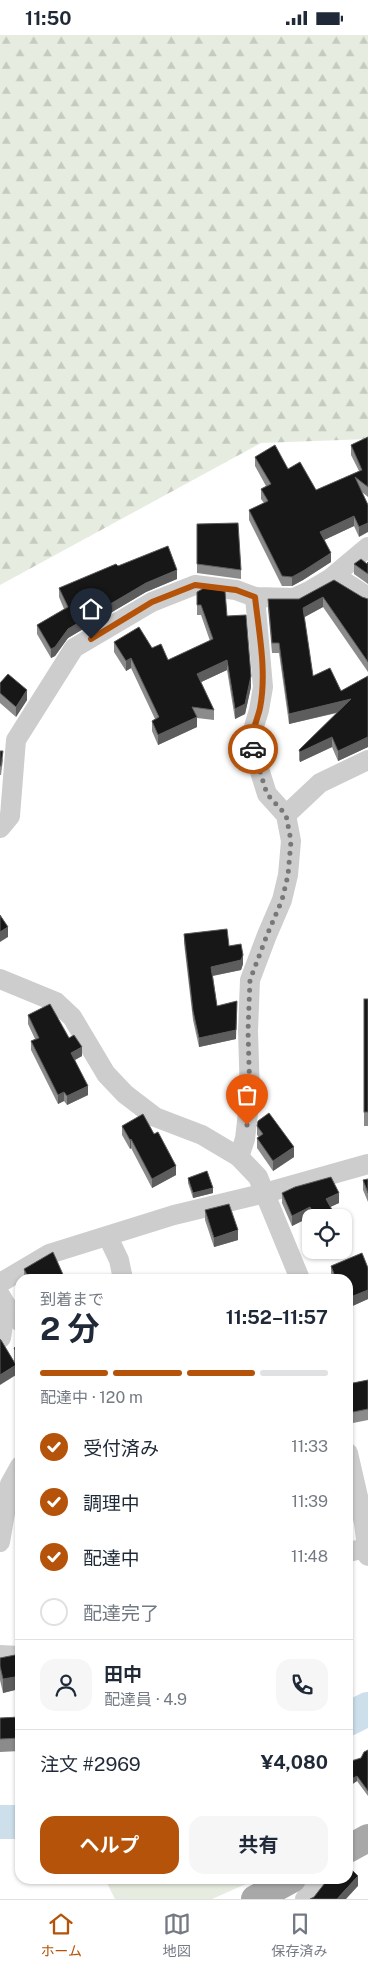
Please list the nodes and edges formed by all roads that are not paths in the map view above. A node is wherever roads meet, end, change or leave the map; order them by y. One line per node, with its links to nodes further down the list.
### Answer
1 (368, 547): 2 (street)
2 (331, 577): 3 (street); 4 (street)
3 (255, 597): 6 (street); 7 (street)
4 (368, 597)
5 (368, 759): 6 (street)
6 (286, 815): 9 (street)
7 (0, 828)
8 (0, 979): 9 (street)
9 (239, 1157): 11 (street)
10 (368, 1164): 11 (street)
11 (265, 1193): 12 (street); 16 (street)
12 (108, 1237): 14 (street); 15 (street)
13 (15, 1274): 17 (street)
14 (15, 1274)
15 (122, 1274)
16 (298, 1274)
17 (0, 1283)
18 (3, 1300): 19 (street); 20 (street)
19 (15, 1316)
20 (0, 1338)
21 (15, 1475): 23 (street)
22 (353, 1475): 25 (street)
23 (0, 1543)
24 (353, 1552): 25 (street)
25 (368, 1552)
26 (0, 1655): 27 (street)
27 (15, 1656)
28 (368, 1838): 29 (main road)
29 (353, 1846)
30 (283, 1884): 32 (main road)
31 (317, 1884): 33 (street)
32 (255, 1899)
33 (305, 1899)

